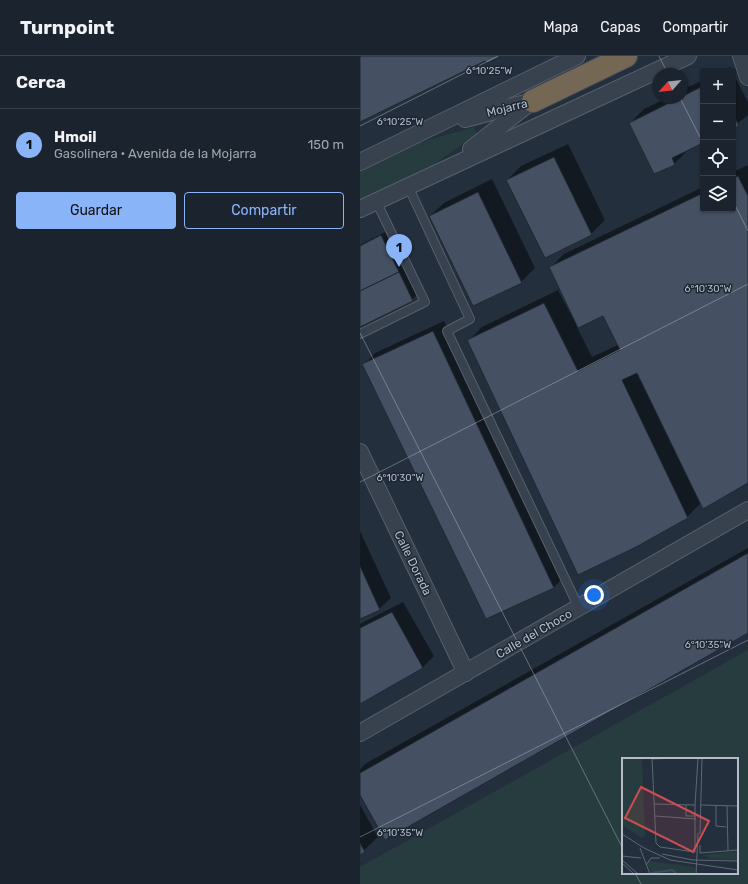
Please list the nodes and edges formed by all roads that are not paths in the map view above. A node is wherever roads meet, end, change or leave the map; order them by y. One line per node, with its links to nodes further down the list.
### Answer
1 (577, 56): 7 (street)
2 (626, 56): 6 (highway)
3 (688, 56): 9 (street)
4 (741, 56): 5 (street)
5 (748, 76)
6 (533, 101): 7 (street, Mojarra); 9 (street, Mojarra)
7 (431, 128): 8 (street)
8 (360, 162)
9 (450, 165): 10 (street)
10 (408, 186): 11 (street); 16 (lane)
11 (376, 201): 12 (street); 13 (lane)
12 (360, 209)
13 (360, 334)
14 (360, 452): 17 (street, Calle Dorada)
15 (748, 510): 16 (street, Calle del Choco)
16 (579, 608): 17 (street, Calle del Choco)
17 (466, 674): 18 (street, Calle del Choco)
18 (360, 733)

